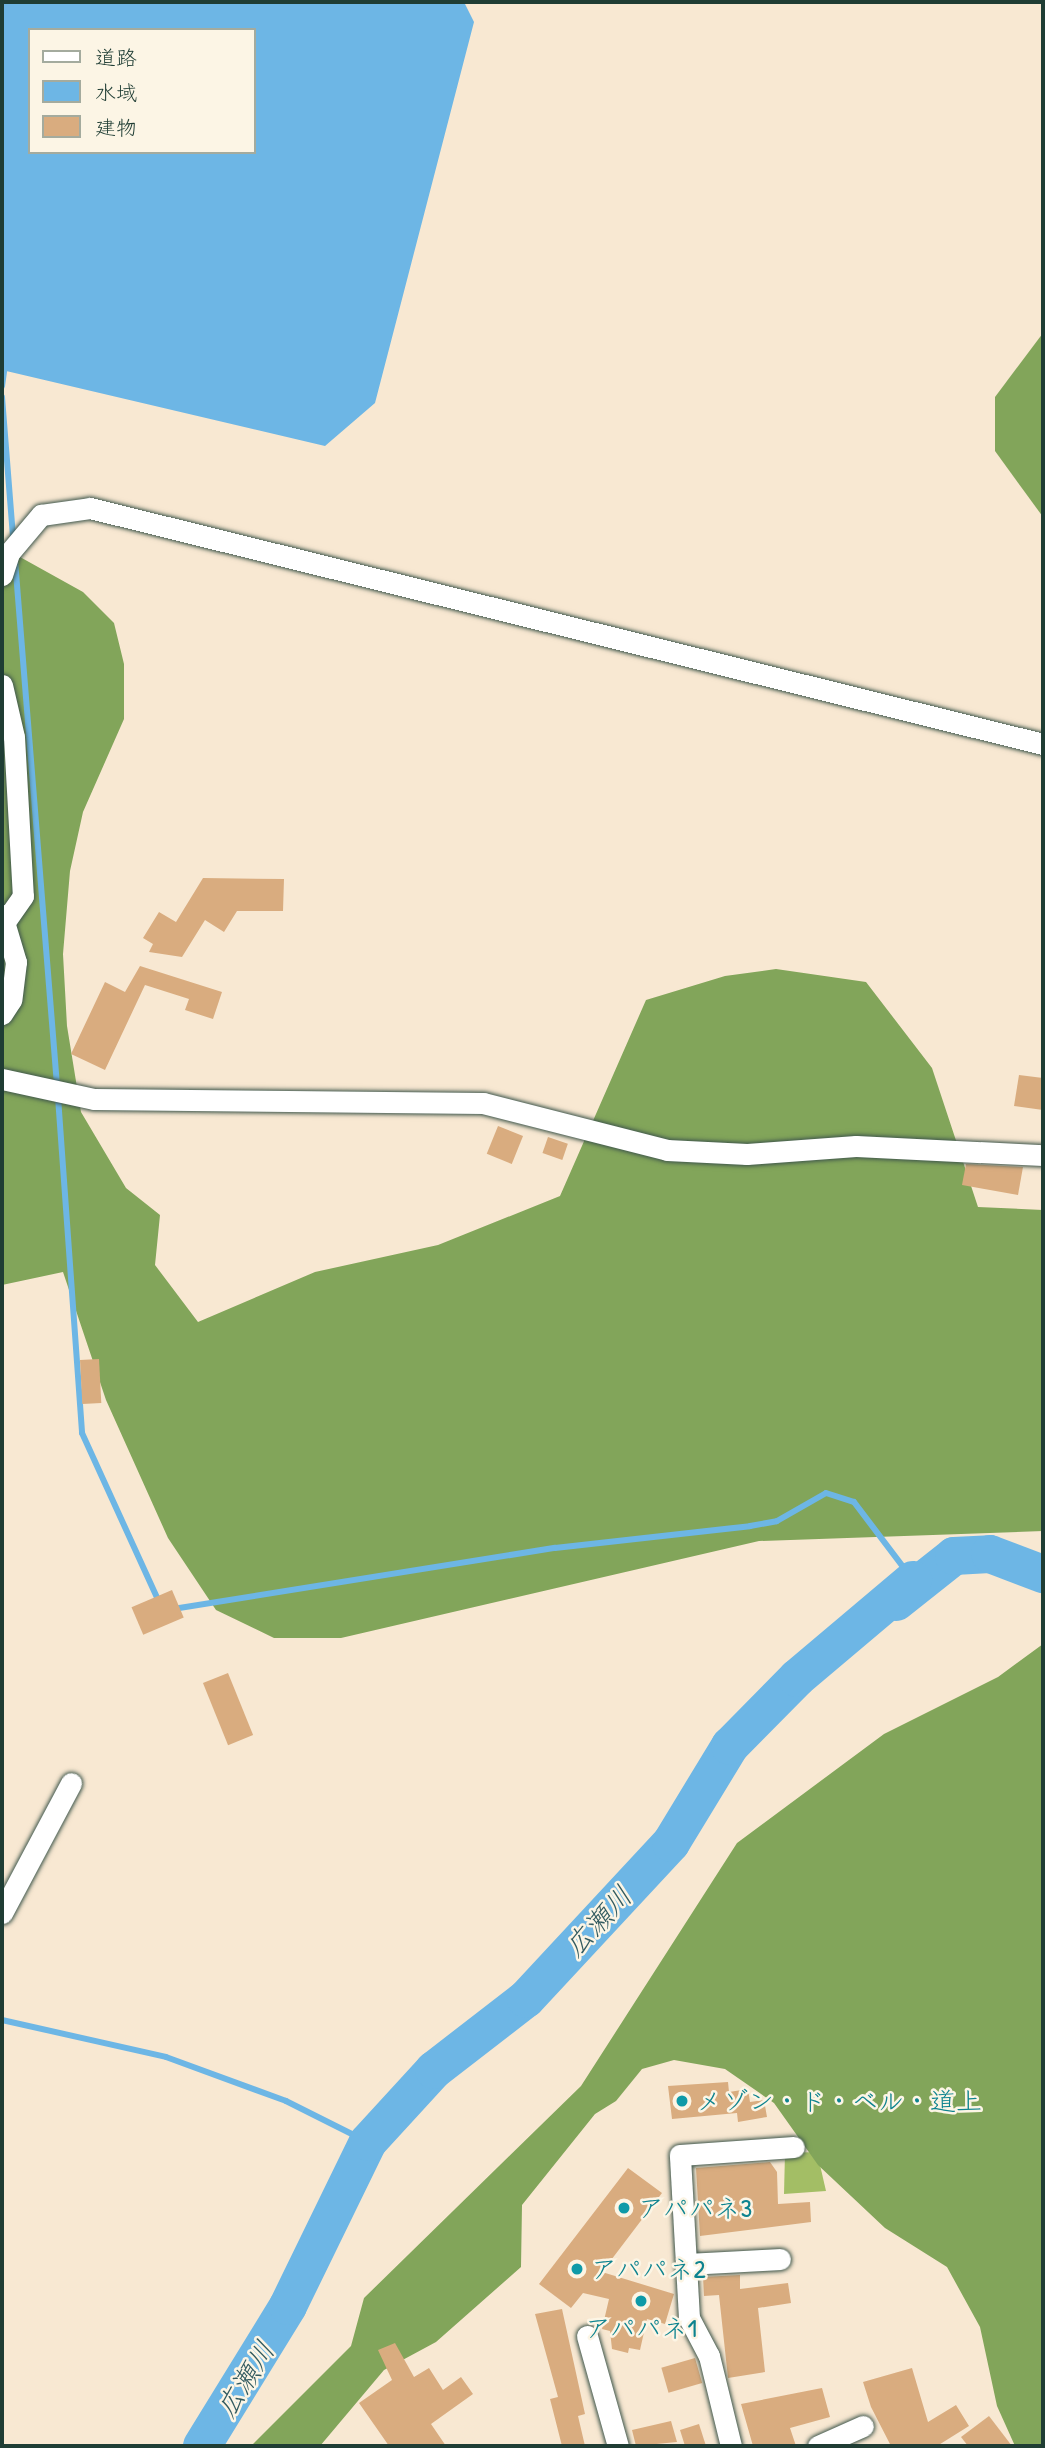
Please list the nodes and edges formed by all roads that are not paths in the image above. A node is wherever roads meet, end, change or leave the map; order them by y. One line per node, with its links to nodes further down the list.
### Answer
1 (2, 575): 3 (street)
2 (2, 685): 4 (street)
3 (1043, 744)
4 (4, 918): 5 (street)
5 (2, 1014)
6 (2, 1079): 7 (street)
7 (1043, 1155)
8 (71, 1783): 9 (street)
9 (2, 1913)
10 (794, 2147): 12 (street)
11 (780, 2259): 12 (street)
12 (688, 2264): 16 (street)
13 (587, 2336): 15 (street)
14 (863, 2426): 17 (street)
15 (618, 2446)
16 (731, 2446)
17 (818, 2446)

